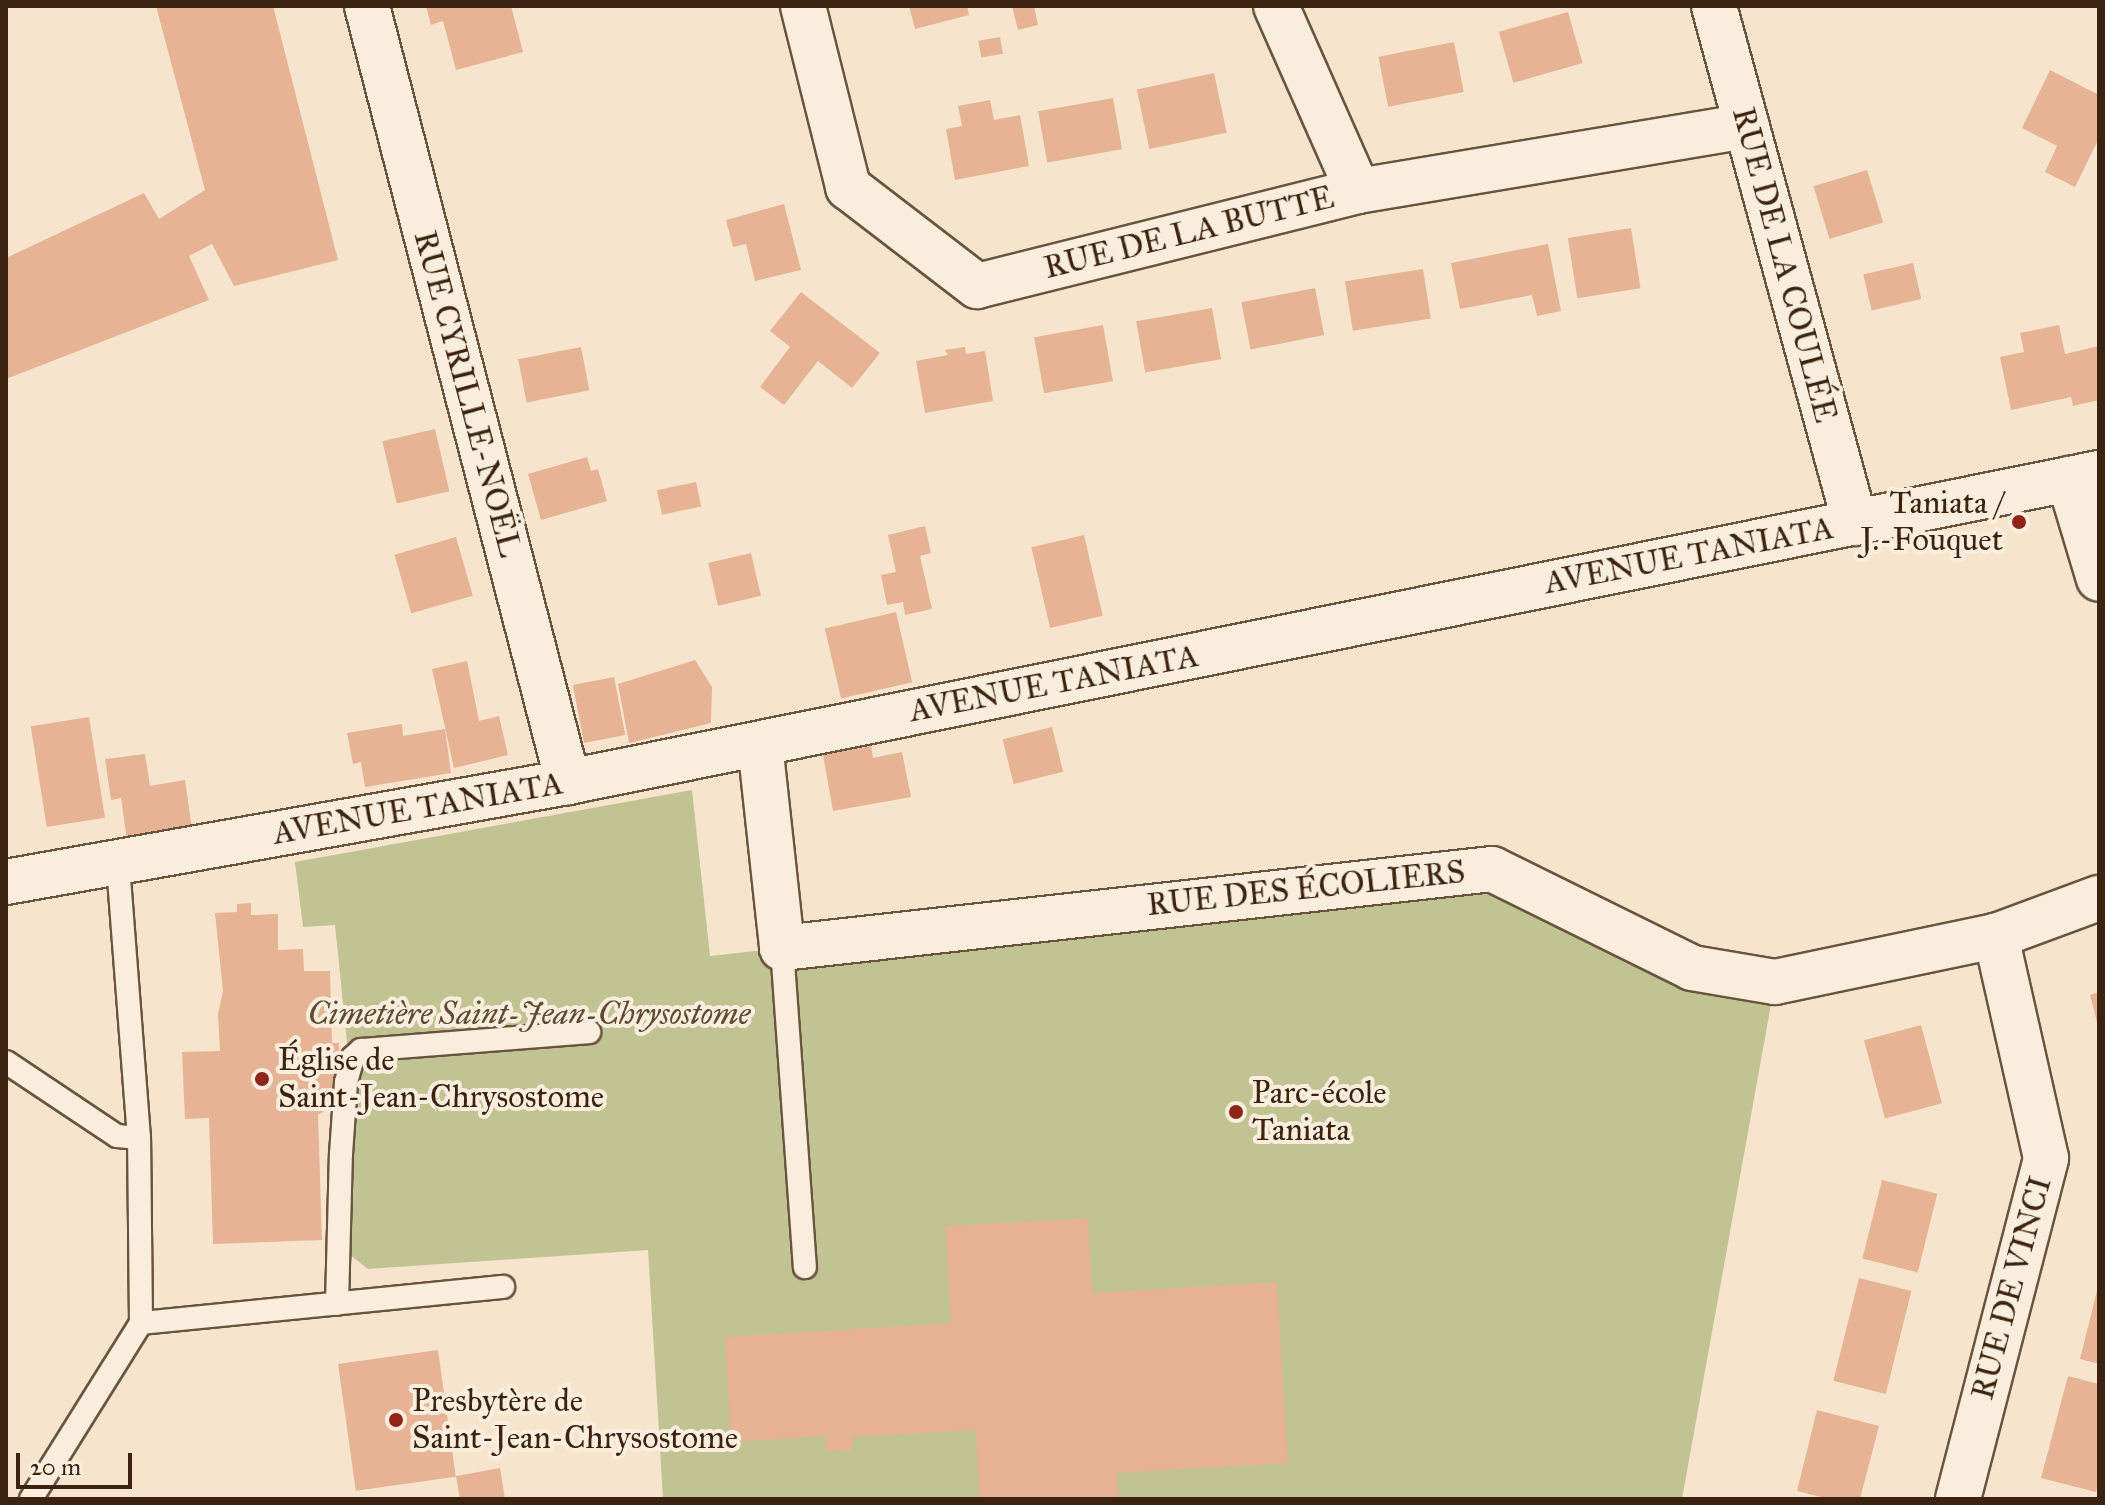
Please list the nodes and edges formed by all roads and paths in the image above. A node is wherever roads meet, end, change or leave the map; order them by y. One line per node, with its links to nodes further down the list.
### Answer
1 (367, 6): 11 (street, RUE CYRILLE-NOËL)
2 (803, 6): 6 (street, RUE DE LA BUTTE)
3 (1276, 6): 6 (street)
4 (1714, 6): 5 (street, RUE DE LA COULÉE)
5 (1747, 126): 6 (street, RUE DE LA BUTTE); 8 (street, RUE DE LA COULÉE)
6 (1358, 191)
7 (2084, 476): 8 (street, AVENUE TANIATA); 9 (street)
8 (1855, 523): 10 (street, AVENUE TANIATA)
9 (2099, 579)
10 (760, 744): 11 (street, AVENUE TANIATA); 16 (street)
11 (568, 782): 12 (street, AVENUE TANIATA)
12 (118, 862): 13 (street, AVENUE TANIATA); 19 (lane)
13 (6, 882)
14 (2099, 898): 15 (street, RUE DES ÉCOLIERS)
15 (1996, 936): 16 (street, RUE DES ÉCOLIERS); 25 (street, RUE DE VINCI)
16 (782, 948): 20 (lane)
17 (589, 1032): 22 (lane)
18 (6, 1062): 19 (lane)
19 (139, 1138): 23 (lane)
20 (805, 1267)
21 (503, 1287): 22 (lane)
22 (337, 1304): 23 (lane)
23 (141, 1323): 24 (lane)
24 (31, 1499)
25 (1958, 1499)

